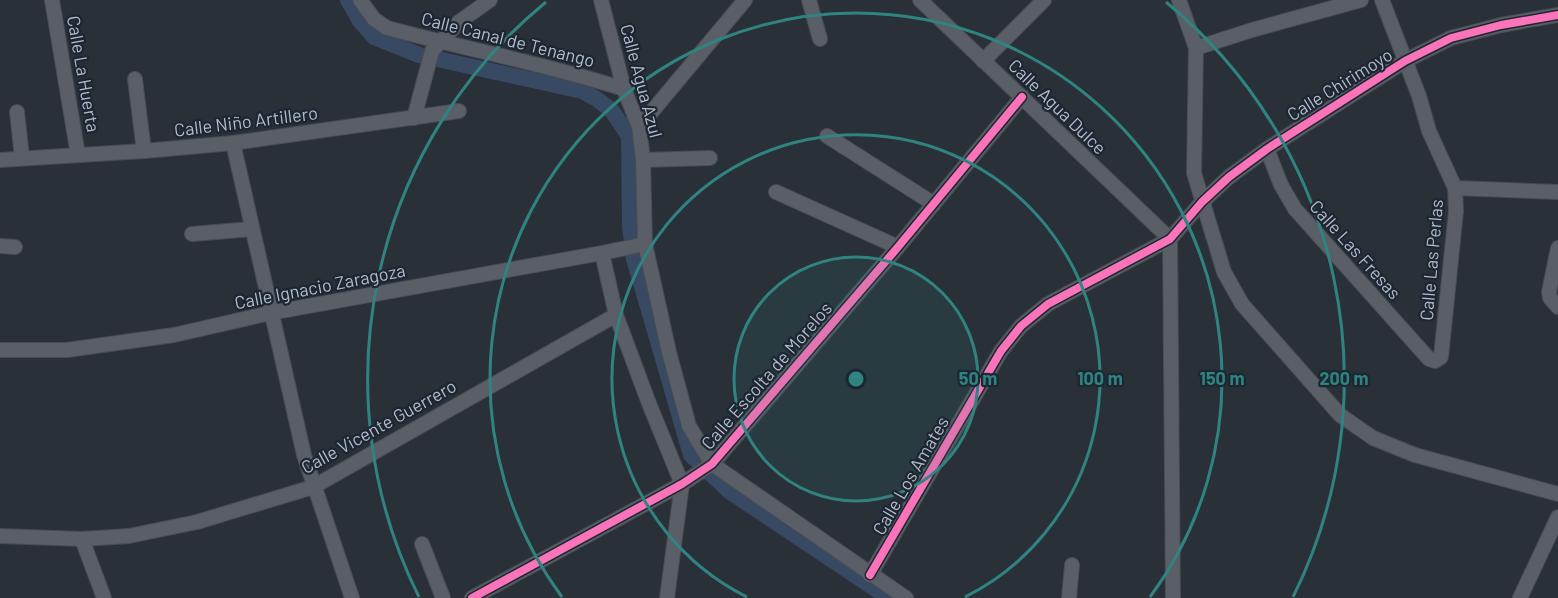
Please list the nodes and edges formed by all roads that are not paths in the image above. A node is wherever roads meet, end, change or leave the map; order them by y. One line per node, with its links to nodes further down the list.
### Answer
1 (52, 0): 29 (street, Calle La Huerta)
2 (360, 0): 14 (street, Calle Canal de Tenango)
3 (490, 0): 14 (street)
4 (601, 0): 19 (street, Calle Agua Azul)
5 (746, 0): 24 (street)
6 (809, 0): 13 (street)
7 (920, 0): 16 (street, Calle Agua Dulce)
8 (1179, 0): 15 (street)
9 (1361, 0): 15 (street)
10 (1382, 0): 17 (street, Calle Las Perlas)
11 (1040, 1): 16 (street)
12 (1558, 15): 17 (street, Calle Chirimoyo)
13 (820, 39)
14 (436, 47): 19 (street, Calle Canal de Tenango); 23 (street)
15 (1196, 48): 37 (street)
16 (983, 61): 20 (street, Calle Agua Dulce)
17 (1405, 61): 27 (street, Calle Chirimoyo); 34 (street, Calle Las Perlas)
18 (135, 79): 28 (street)
19 (624, 89): 24 (street, Calle Agua Azul)
20 (1022, 97): 38 (street, Calle Escolta de Morelos); 41 (street, Calle Agua Dulce)
21 (459, 111): 23 (street)
22 (17, 112): 30 (street)
23 (414, 118): 26 (street, Calle Niño Artillero)
24 (639, 127): 33 (street, Calle Agua Azul)
25 (827, 136): 38 (street)
26 (232, 144): 28 (street, Calle Niño Artillero); 39 (street)
27 (1267, 149): 37 (street, Calle Chirimoyo); 52 (street, Calle Las Fresas)
28 (144, 151): 29 (street, Calle Niño Artillero)
29 (78, 155): 30 (street, Calle Niño Artillero)
30 (22, 157): 32 (street, Calle Niño Artillero)
31 (710, 158): 33 (street)
32 (0, 160)
33 (643, 160): 42 (street, Calle Agua Azul)
34 (1455, 188): 36 (street); 52 (street, Calle Las Perlas)
35 (776, 192): 45 (street)
36 (1558, 192)
37 (1202, 202): 41 (street, Calle Chirimoyo); 56 (street)
38 (934, 204): 45 (street, Calle Escolta de Morelos)
39 (252, 228): 40 (street); 49 (street)
40 (192, 234)
41 (1170, 239): 62 (street, Calle Los Amates); 70 (street)
42 (639, 245): 47 (street, Calle Ignacio Zaragoza); 53 (street, Calle Agua Azul)
43 (0, 246): 44 (street)
44 (15, 247)
45 (898, 247): 53 (street, Calle Escolta de Morelos)
46 (1558, 248): 48 (street)
47 (606, 252): 49 (street, Calle Ignacio Zaragoza); 50 (street)
48 (1558, 307)
49 (270, 313): 51 (street, Calle Ignacio Zaragoza); 55 (street)
50 (616, 315): 54 (street); 55 (street, Calle Vicente Guerrero)
51 (0, 350)
52 (1435, 361)
53 (708, 466): 54 (street, Calle Escolta de Morelos); 62 (street)
54 (686, 482): 66 (street, Calle Escolta de Morelos); 67 (street)
55 (313, 487): 59 (street, Calle Vicente Guerrero); 64 (street)
56 (1558, 494)
57 (1558, 517): 71 (street)
58 (0, 536): 59 (street, Calle Vicente Guerrero)
59 (82, 539): 63 (street)
60 (422, 544): 65 (street)
61 (1072, 566): 69 (street)
62 (870, 575): 68 (street)
63 (104, 598)
64 (352, 598)
65 (443, 598)
66 (472, 598)
67 (667, 598)
68 (906, 598)
69 (1069, 598)
70 (1173, 598)
71 (1520, 598)

